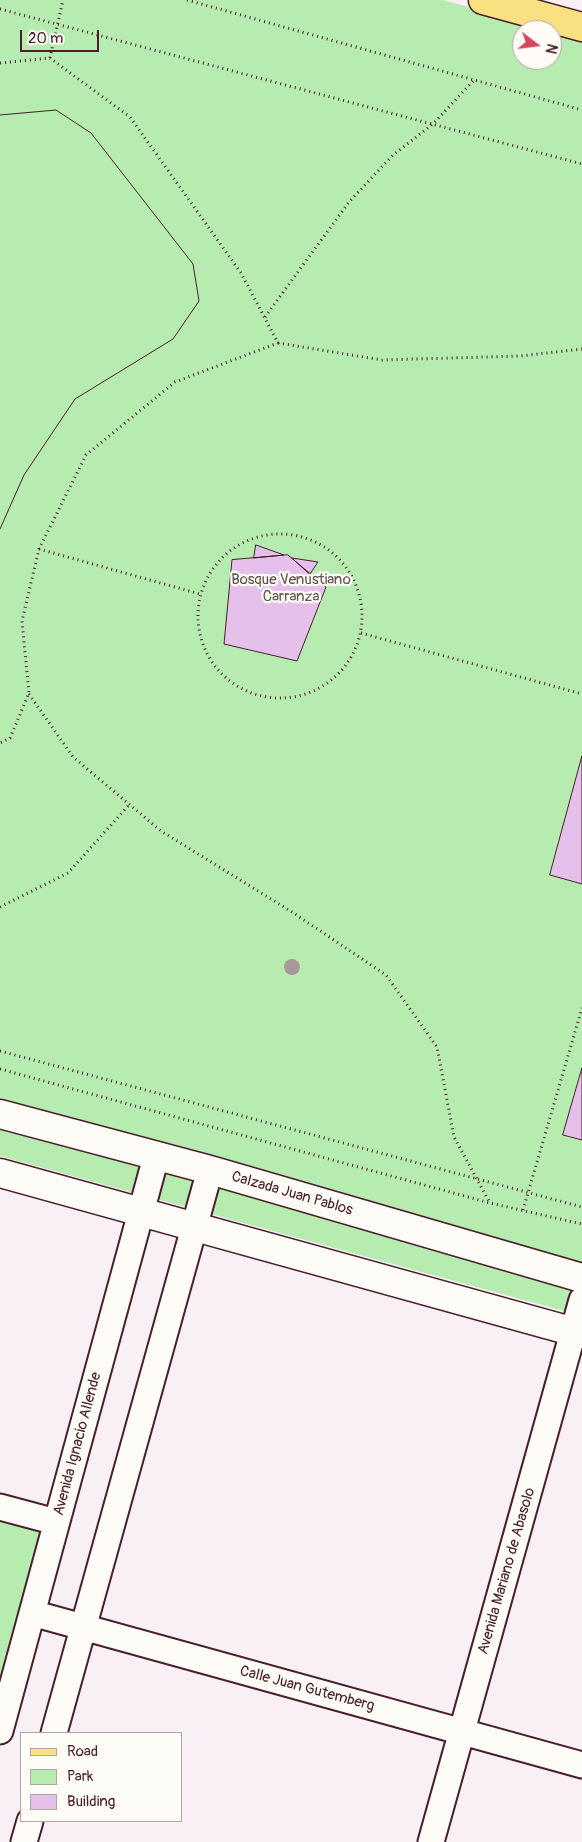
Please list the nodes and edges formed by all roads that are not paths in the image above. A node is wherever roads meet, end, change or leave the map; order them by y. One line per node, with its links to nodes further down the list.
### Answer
1 (496, 2): 2 (main road)
2 (582, 27)
3 (0, 1114): 4 (street, Calzada Juan Pablos)
4 (156, 1157): 5 (street, Calzada Juan Pablos); 7 (street, Avenida Ignacio Allende)
5 (210, 1170): 8 (street); 9 (street, Calzada Juan Pablos)
6 (0, 1173): 7 (street)
7 (141, 1212): 8 (street); 13 (street, Avenida Ignacio Allende)
8 (194, 1228): 11 (street); 15 (street)
9 (582, 1278)
10 (582, 1300): 11 (street, Avenida Mariano de Abasolo)
11 (578, 1332): 18 (street, Avenida Mariano de Abasolo)
12 (0, 1507): 13 (street)
13 (56, 1522): 14 (street, Avenida Ignacio Allende)
14 (32, 1613): 15 (street, Calle Juan Gutemberg); 16 (street, Avenida Ignacio Allende)
15 (83, 1627): 17 (street); 18 (street, Calle Juan Gutemberg)
16 (0, 1730)
17 (54, 1732)
18 (462, 1732): 19 (street, Calle Juan Gutemberg); 22 (street, Avenida Mariano de Abasolo)
19 (582, 1765)
20 (30, 1822): 21 (street)
21 (24, 1842)
22 (431, 1842)

